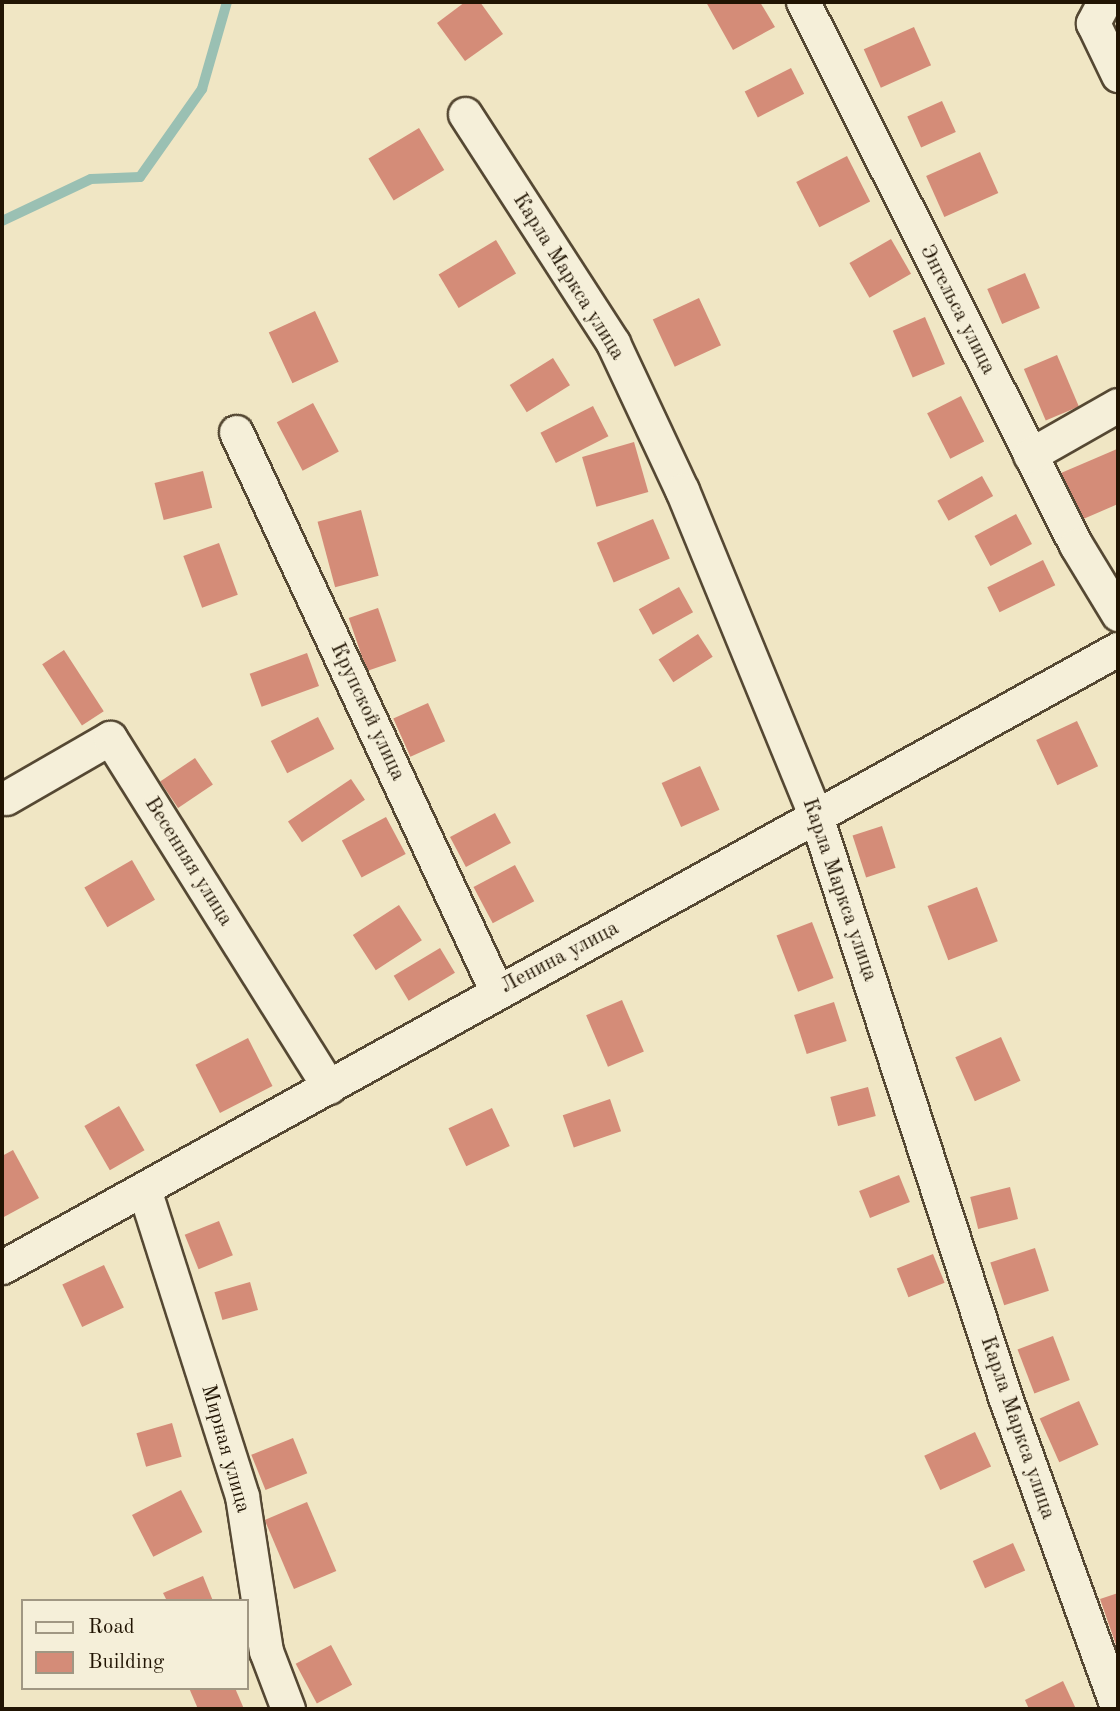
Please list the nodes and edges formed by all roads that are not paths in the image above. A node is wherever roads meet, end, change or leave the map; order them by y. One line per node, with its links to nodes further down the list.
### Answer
1 (803, 2): 7 (street, Энгельса улица)
2 (1104, 2): 3 (street)
3 (1118, 75)
4 (465, 114): 11 (street, Карла Маркса улица)
5 (1118, 405): 7 (street)
6 (236, 432): 12 (street, Крупской улица)
7 (1030, 455): 8 (street, Энгельса улица)
8 (1118, 614)
9 (1118, 649): 11 (street, Ленина улица)
10 (6, 798): 13 (street, Весенняя улица)
11 (817, 819): 12 (street, Ленина улица); 17 (street, Карла Маркса улица)
12 (497, 992): 13 (street, Ленина улица)
13 (329, 1087): 14 (street, Ленина улица)
14 (145, 1192): 15 (street, Ленина улица); 16 (street, Мирная улица)
15 (2, 1267)
16 (288, 1709)
17 (1118, 1709)

